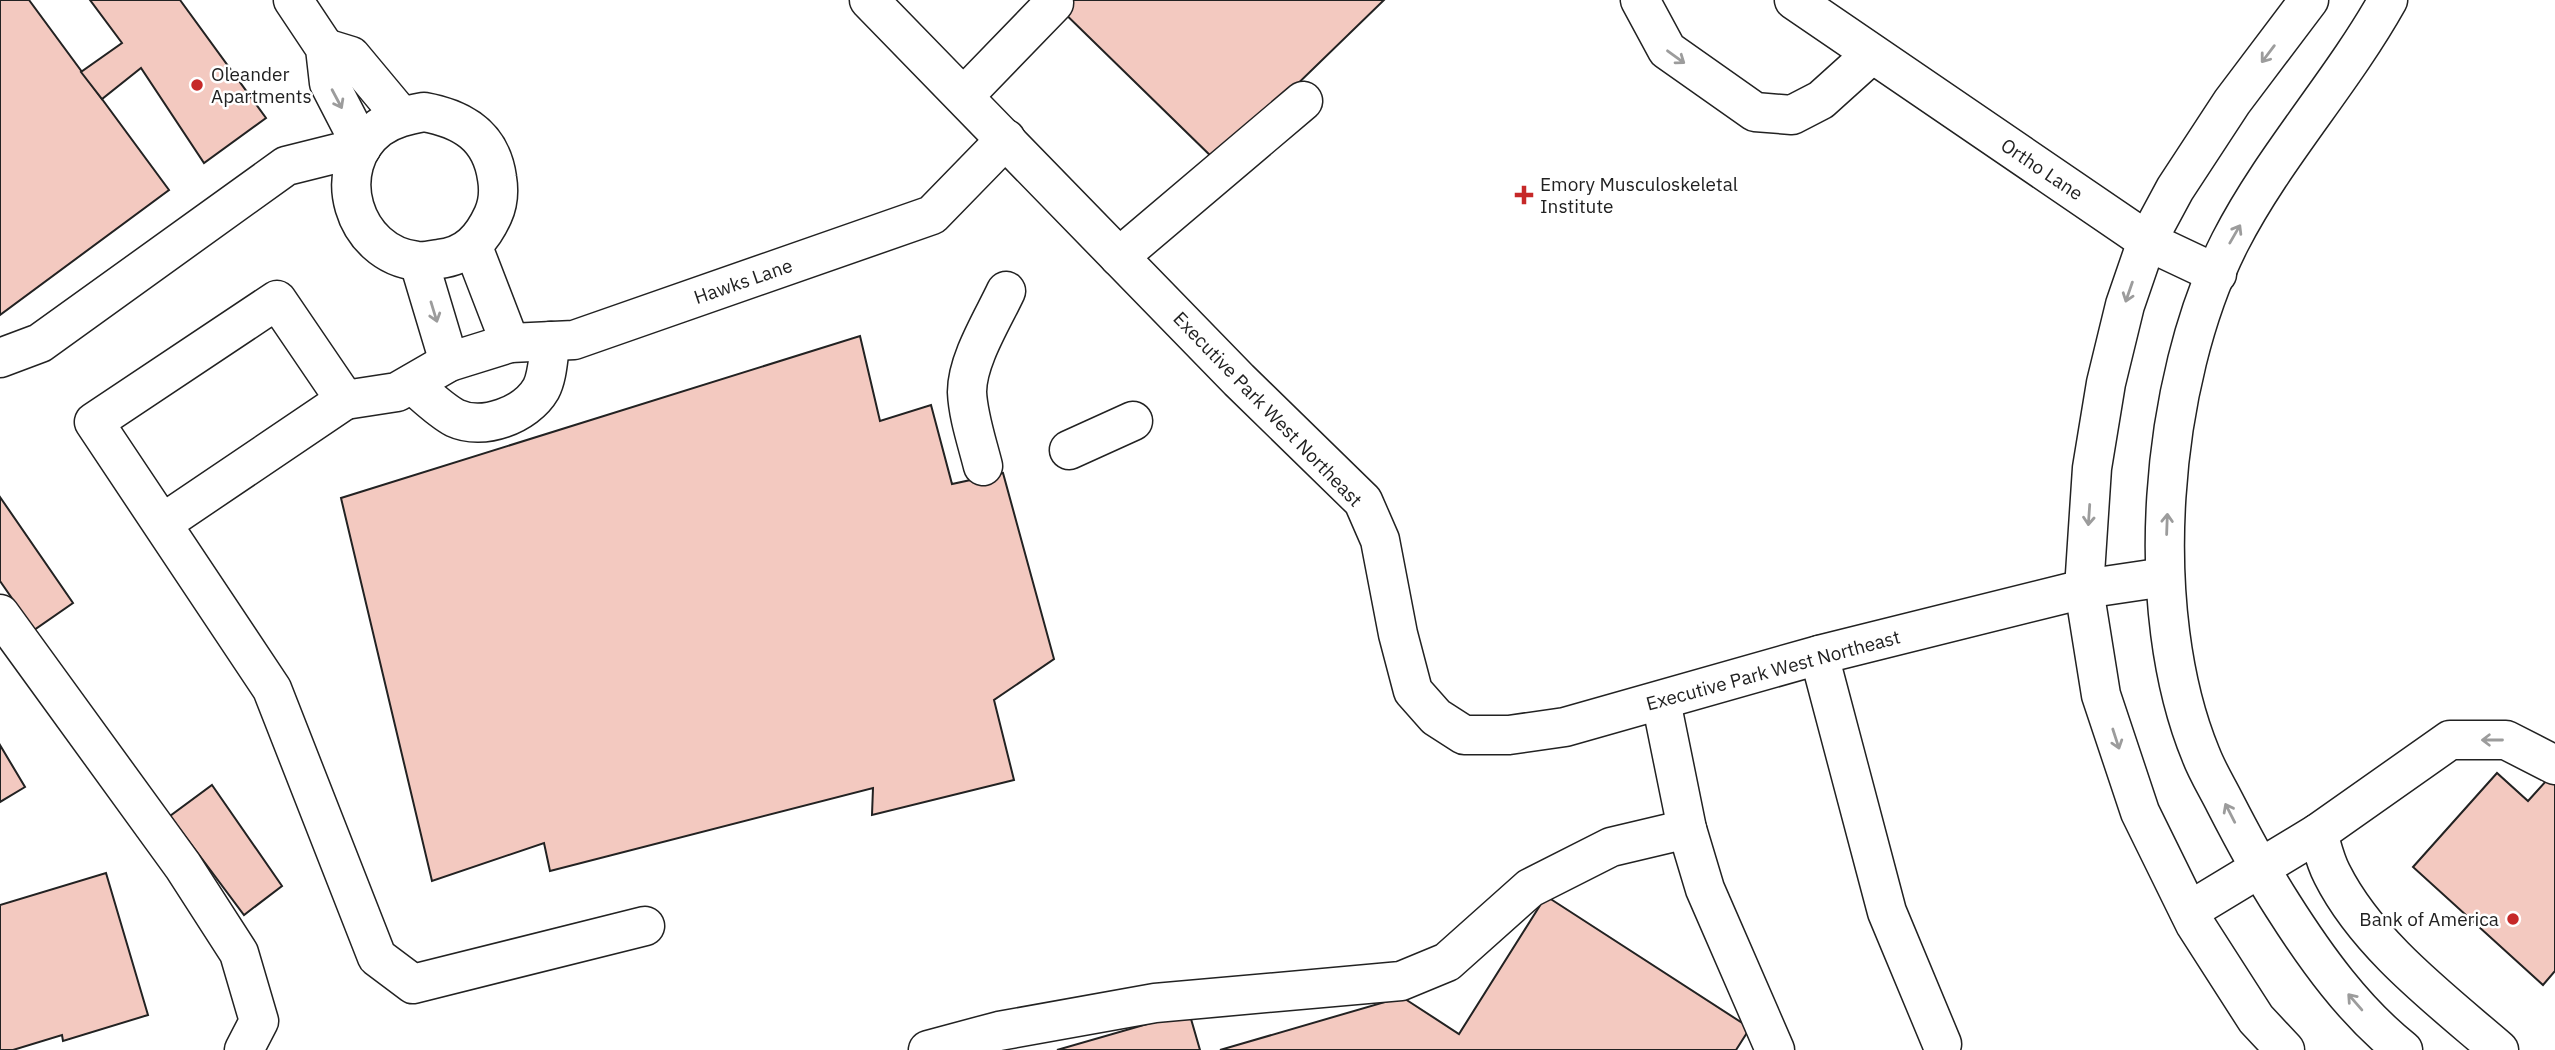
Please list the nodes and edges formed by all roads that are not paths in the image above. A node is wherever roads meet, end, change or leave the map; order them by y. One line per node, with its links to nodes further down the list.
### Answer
1 (293, 0): 8 (street)
2 (869, 0): 10 (street, Executive Park West Northeast)
3 (1640, 0): 9 (street, one-way to 9)
4 (1794, 0): 9 (street, Ortho Lane)
5 (2309, 0): 15 (street, one-way to 15)
6 (2388, 0): 19 (street, one-way to 6)
7 (1054, 3): 10 (street)
8 (325, 48): 12 (street); 14 (street, one-way to 14)
9 (1872, 54): 15 (street, Ortho Lane)
10 (964, 96): 13 (street, Executive Park West Northeast)
11 (1303, 101): 17 (street)
12 (401, 116): 14 (street); 16 (street)
13 (1006, 139): 17 (street, Executive Park West Northeast); 21 (street, Hawks Lane)
14 (362, 147): 18 (street); 23 (street)
15 (2147, 241): 19 (street, Ortho Lane); 32 (street, one-way to 32)
16 (473, 247): 18 (street); 22 (street)
17 (1119, 257): 35 (street, Executive Park West Northeast)
18 (419, 262): 24 (street, one-way to 24)
19 (2217, 274): 31 (street, one-way to 19)
20 (1006, 291): 29 (street)
21 (551, 341): 22 (street, Hawks Lane); 25 (street)
22 (510, 343): 24 (street, Hawks Lane)
23 (0, 358)
24 (449, 362): 25 (street, Hawks Lane)
25 (412, 384): 26 (street, Hawks Lane)
26 (345, 400): 30 (street); 30 (street)
27 (1133, 421): 28 (street)
28 (1069, 450)
29 (983, 466)
30 (163, 523): 41 (street)
31 (2165, 577): 32 (street, Executive Park West Northeast); 39 (street, one-way to 31)
32 (2084, 589): 34 (street, Executive Park West Northeast); 40 (street, one-way to 40)
33 (0, 614): 43 (street)
34 (1819, 655): 35 (street, Executive Park West Northeast); 42 (street)
35 (1661, 701): 37 (street)
36 (2555, 765): 38 (street, one-way to 38)
37 (1687, 829): 44 (street); 45 (street)
38 (2318, 833): 39 (street); 48 (street)
39 (2259, 869): 40 (street); 47 (street, one-way to 39)
40 (2189, 911): 46 (street)
41 (645, 926)
42 (1942, 1044)
43 (244, 1050)
44 (928, 1050)
45 (1775, 1050)
46 (2285, 1050)
47 (2403, 1050)
48 (2499, 1050)

